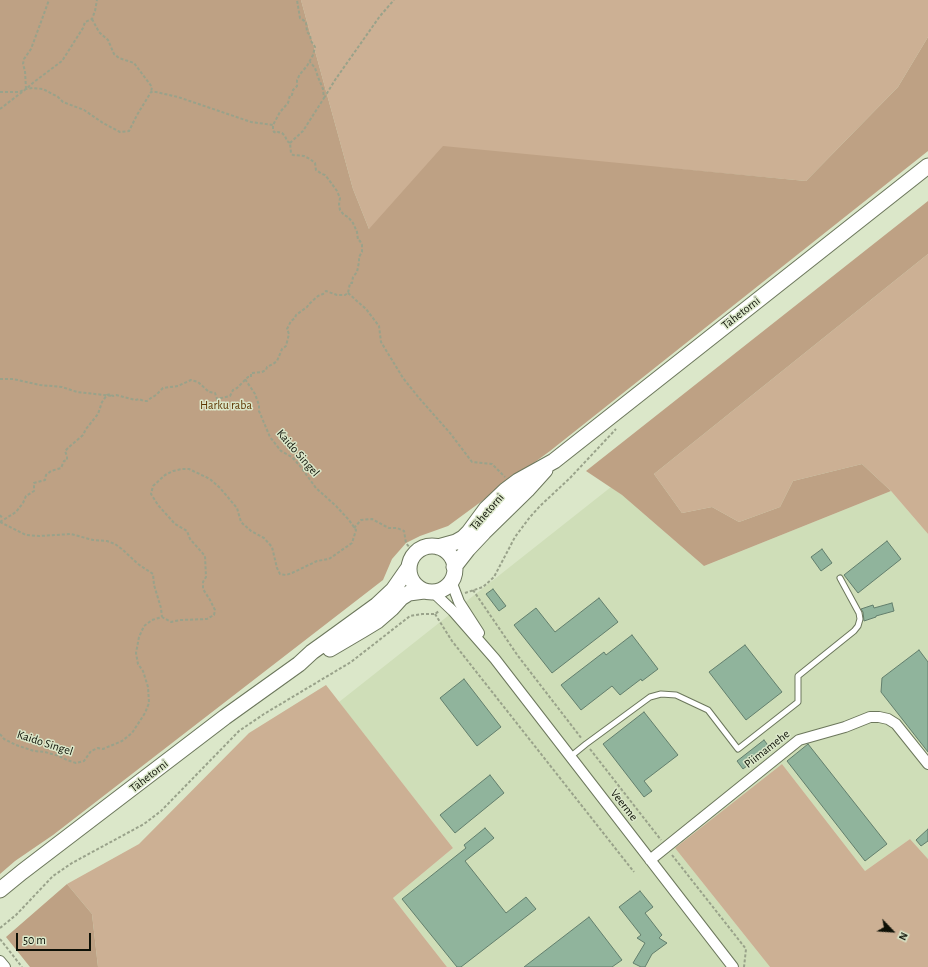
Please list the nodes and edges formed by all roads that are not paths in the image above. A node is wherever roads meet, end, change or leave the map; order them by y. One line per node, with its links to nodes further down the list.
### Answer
1 (928, 166): 2 (street, Tähetorni)
2 (554, 461): 3 (street, Tähetorni); 5 (street, Tähetorni)
3 (438, 547): 4 (street); 5 (street)
4 (409, 567): 7 (street); 9 (street, Tähetorni)
5 (453, 574): 7 (street); 8 (street, Veerme)
6 (840, 578): 10 (lane)
7 (429, 591): 8 (street, Veerme); 9 (street, Tähetorni)
8 (495, 659): 10 (street, Veerme)
9 (299, 664): 13 (street, Tähetorni)
10 (570, 757): 12 (street, Veerme)
11 (928, 764): 12 (street, Piimamehe)
12 (650, 860): 16 (street, Veerme)
13 (0, 890)
14 (0, 961): 15 (street)
15 (5, 967)
16 (733, 967)

